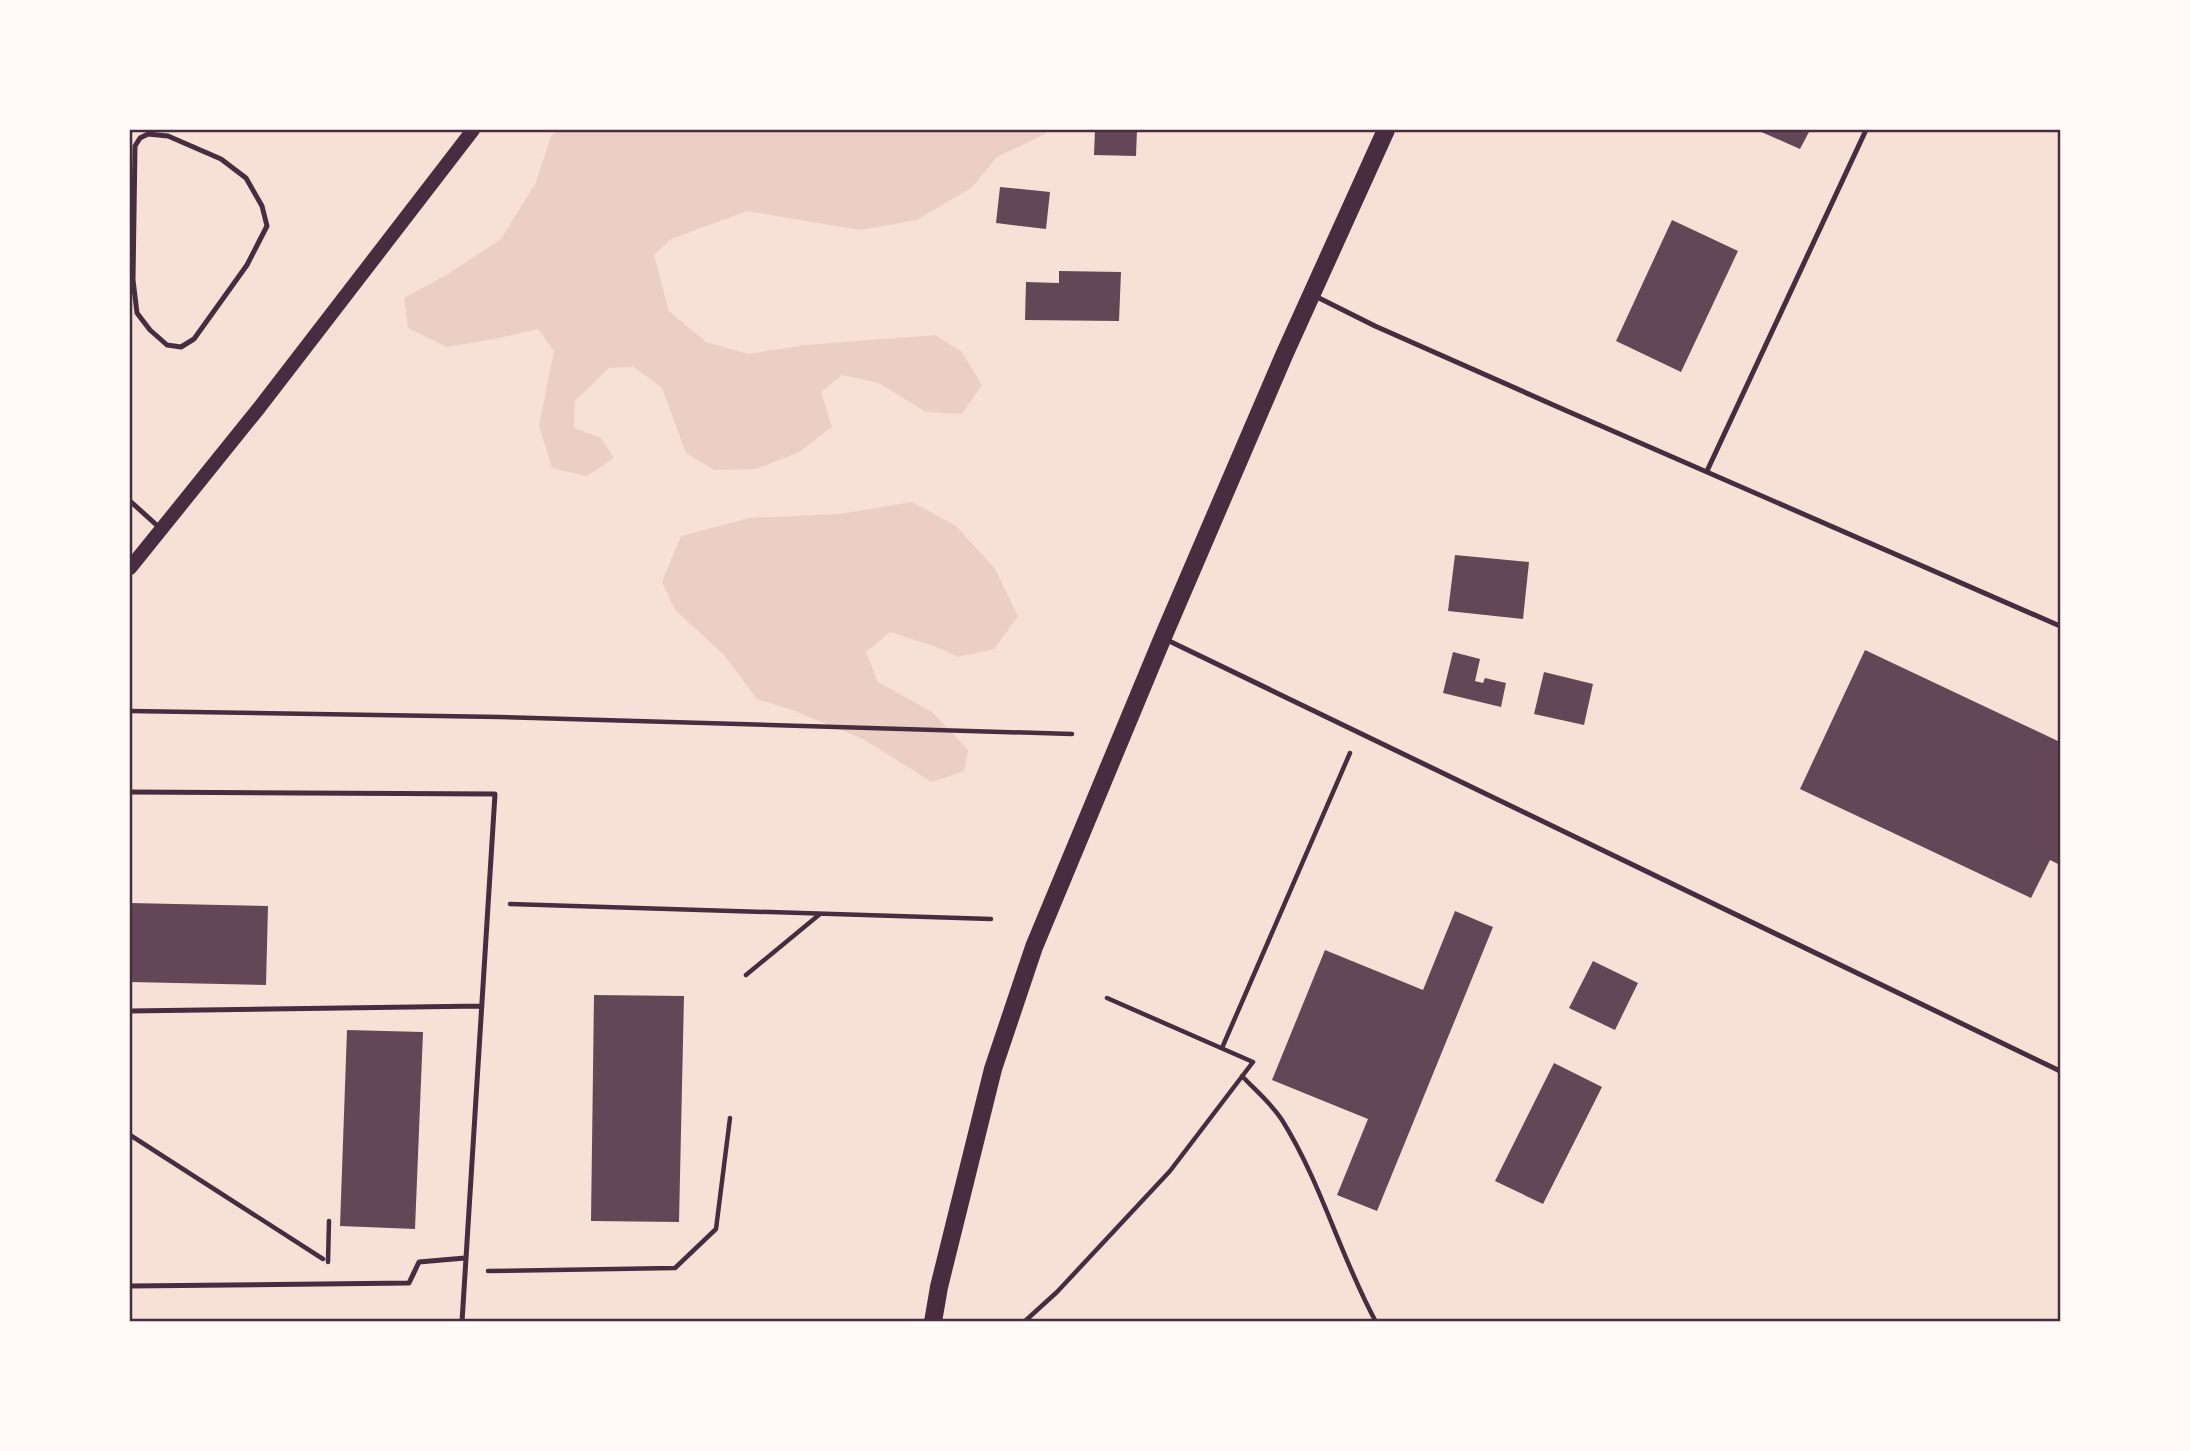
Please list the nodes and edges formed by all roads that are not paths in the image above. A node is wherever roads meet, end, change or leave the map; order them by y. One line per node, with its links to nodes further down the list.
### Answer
1 (473, 130): 8 (main road)
2 (1386, 130): 5 (main road)
3 (1866, 130): 6 (lane)
4 (131, 234): 4 (lane)
5 (1312, 295): 6 (lane); 11 (main road)
6 (1707, 471): 10 (lane)
7 (130, 501): 8 (lane)
8 (161, 529): 9 (main road)
9 (130, 568)
10 (2060, 626)
11 (1163, 638): 15 (lane); 19 (main road)
12 (130, 792): 13 (lane)
13 (482, 1006): 14 (lane); 16 (lane)
14 (130, 1012)
15 (2060, 1071)
16 (465, 1258): 17 (lane); 18 (lane)
17 (130, 1286)
18 (462, 1321)
19 (933, 1321)

